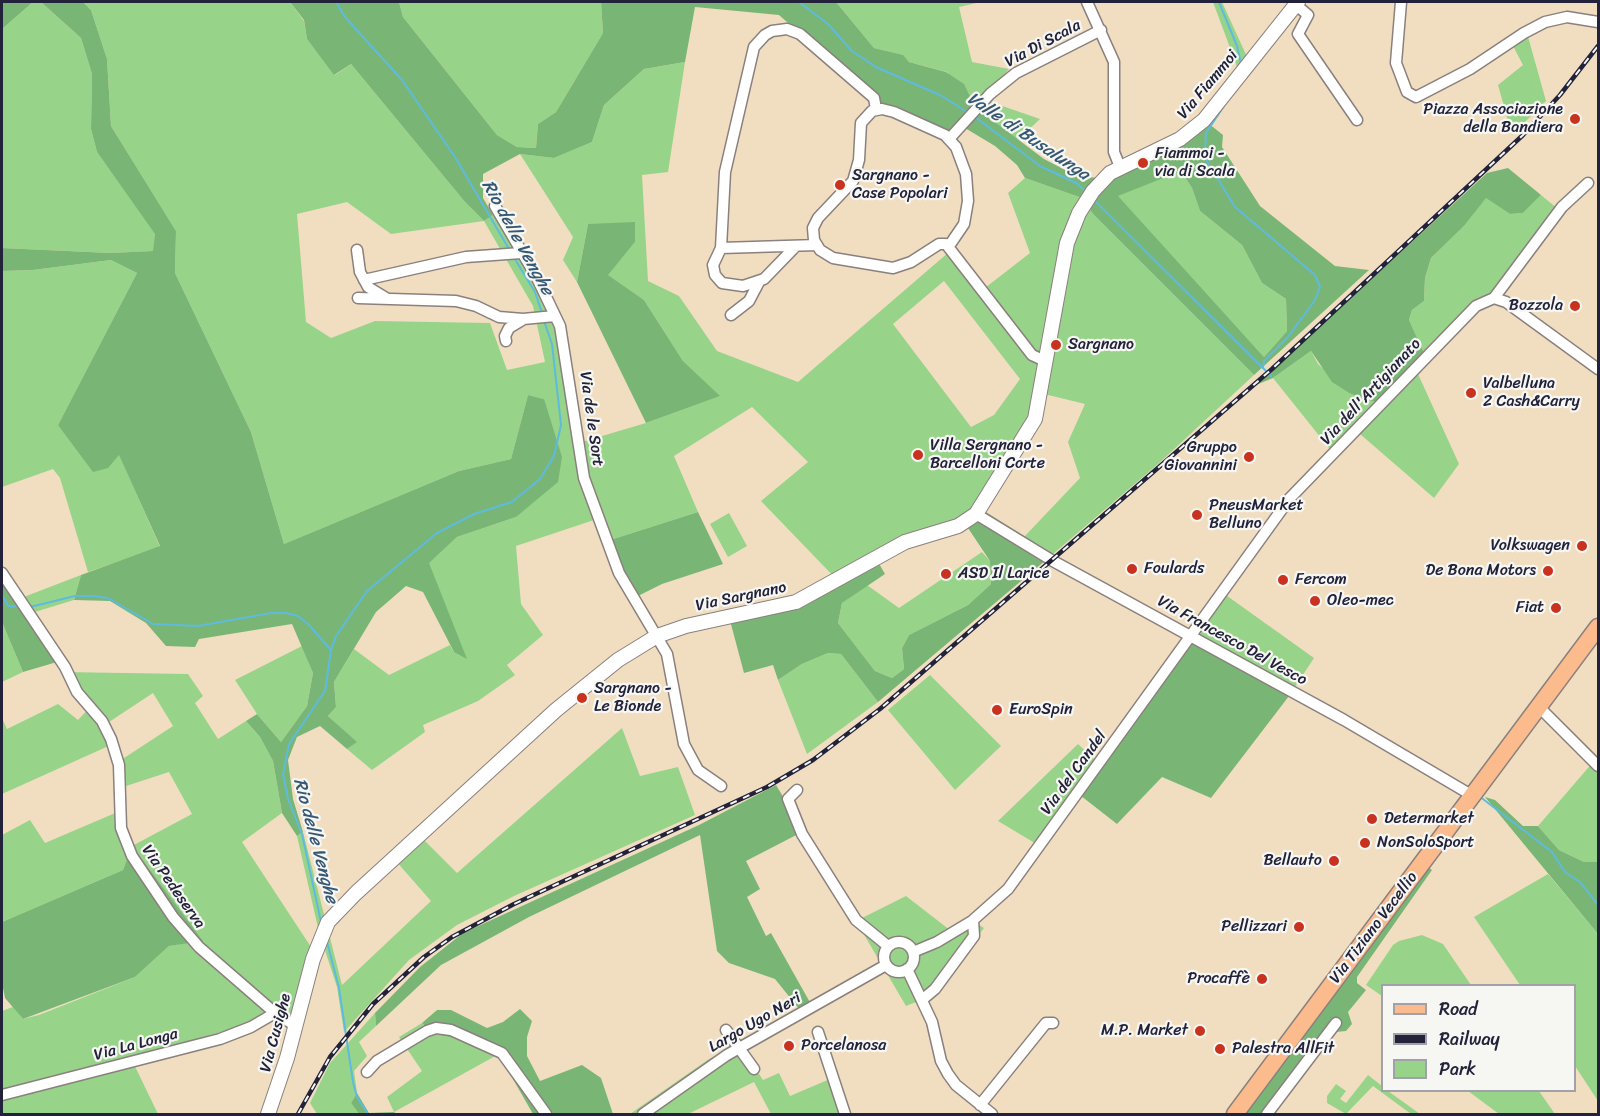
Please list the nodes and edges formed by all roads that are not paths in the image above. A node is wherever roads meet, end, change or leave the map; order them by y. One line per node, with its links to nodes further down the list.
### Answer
1 (1088, 2): 5 (street)
2 (1401, 2): 4 (street)
3 (1296, 3): 7 (street, Via Fiammoi); 9 (street, Via Fiammoi)
4 (1599, 22)
5 (1101, 30): 8 (street, Via Di Scala); 9 (street)
6 (876, 109): 8 (street); 12 (street); 15 (street)
7 (1357, 120)
8 (950, 138): 14 (street)
9 (1120, 167): 27 (street, Via Sargnano)
10 (1588, 183): 21 (street, Via dell'Artigianato)
11 (495, 206): 17 (street, Via de le Sort)
12 (817, 245): 13 (street); 14 (street)
13 (796, 246): 15 (street); 19 (street)
14 (950, 246): 27 (street)
15 (721, 248): 19 (street)
16 (357, 250): 18 (street)
17 (519, 253): 18 (street); 24 (street, Via de le Sort)
18 (364, 280): 22 (street)
19 (759, 282): 23 (street)
20 (358, 298): 22 (street)
21 (1494, 298): 28 (street); 33 (street, Via dell'Artigianato)
22 (390, 300): 25 (street)
23 (731, 315)
24 (551, 316): 25 (street); 32 (street, Via de le Sort)
25 (530, 319): 26 (street)
26 (506, 341)
27 (1045, 361): 29 (street, Via Sargnano)
28 (1599, 369)
29 (976, 514): 32 (street, Via Sargnano); 33 (street, Via Francesco Del Vesco)
30 (2, 573): 46 (street, Via Pedeserva)
31 (1599, 627): 34 (main road, Via Tiziano Vecellio)
32 (657, 636): 36 (street, Via de le Sort); 42 (street, Via Sargnano)
33 (1192, 637): 38 (street, Via Francesco Del Vesco); 39 (street, Via del Candel)
34 (1539, 707): 35 (street); 38 (main road, Via Tiziano Vecellio)
35 (1599, 766)
36 (721, 786)
37 (797, 790): 40 (street)
38 (1473, 795): 64 (main road, Via Tiziano Vecellio)
39 (973, 920): 41 (street, Via del Candel); 45 (street)
40 (888, 946): 41 (street); 43 (street)
41 (913, 952): 44 (street)
42 (313, 959): 49 (street, Via Cusighe)
43 (886, 965): 44 (street); 52 (street, Largo Ugo Neri)
44 (907, 969): 45 (street)
45 (923, 999): 58 (street)
46 (275, 1013): 49 (street, Via Pedeserva); 57 (street, Via La Longa)
47 (1053, 1023): 53 (street)
48 (1336, 1023): 65 (street)
49 (296, 1026): 59 (street, Via Cusighe)
50 (726, 1030): 52 (street)
51 (818, 1032): 62 (street)
52 (739, 1048): 55 (street); 61 (street, Largo Ugo Neri)
53 (1016, 1060): 54 (street); 58 (street)
54 (1026, 1068)
55 (754, 1069)
56 (367, 1072): 60 (street)
57 (2, 1095)
58 (980, 1105): 63 (street)
59 (268, 1114)
60 (546, 1114)
61 (643, 1114)
62 (845, 1114)
63 (992, 1114)
64 (1235, 1114)
65 (1267, 1114)

